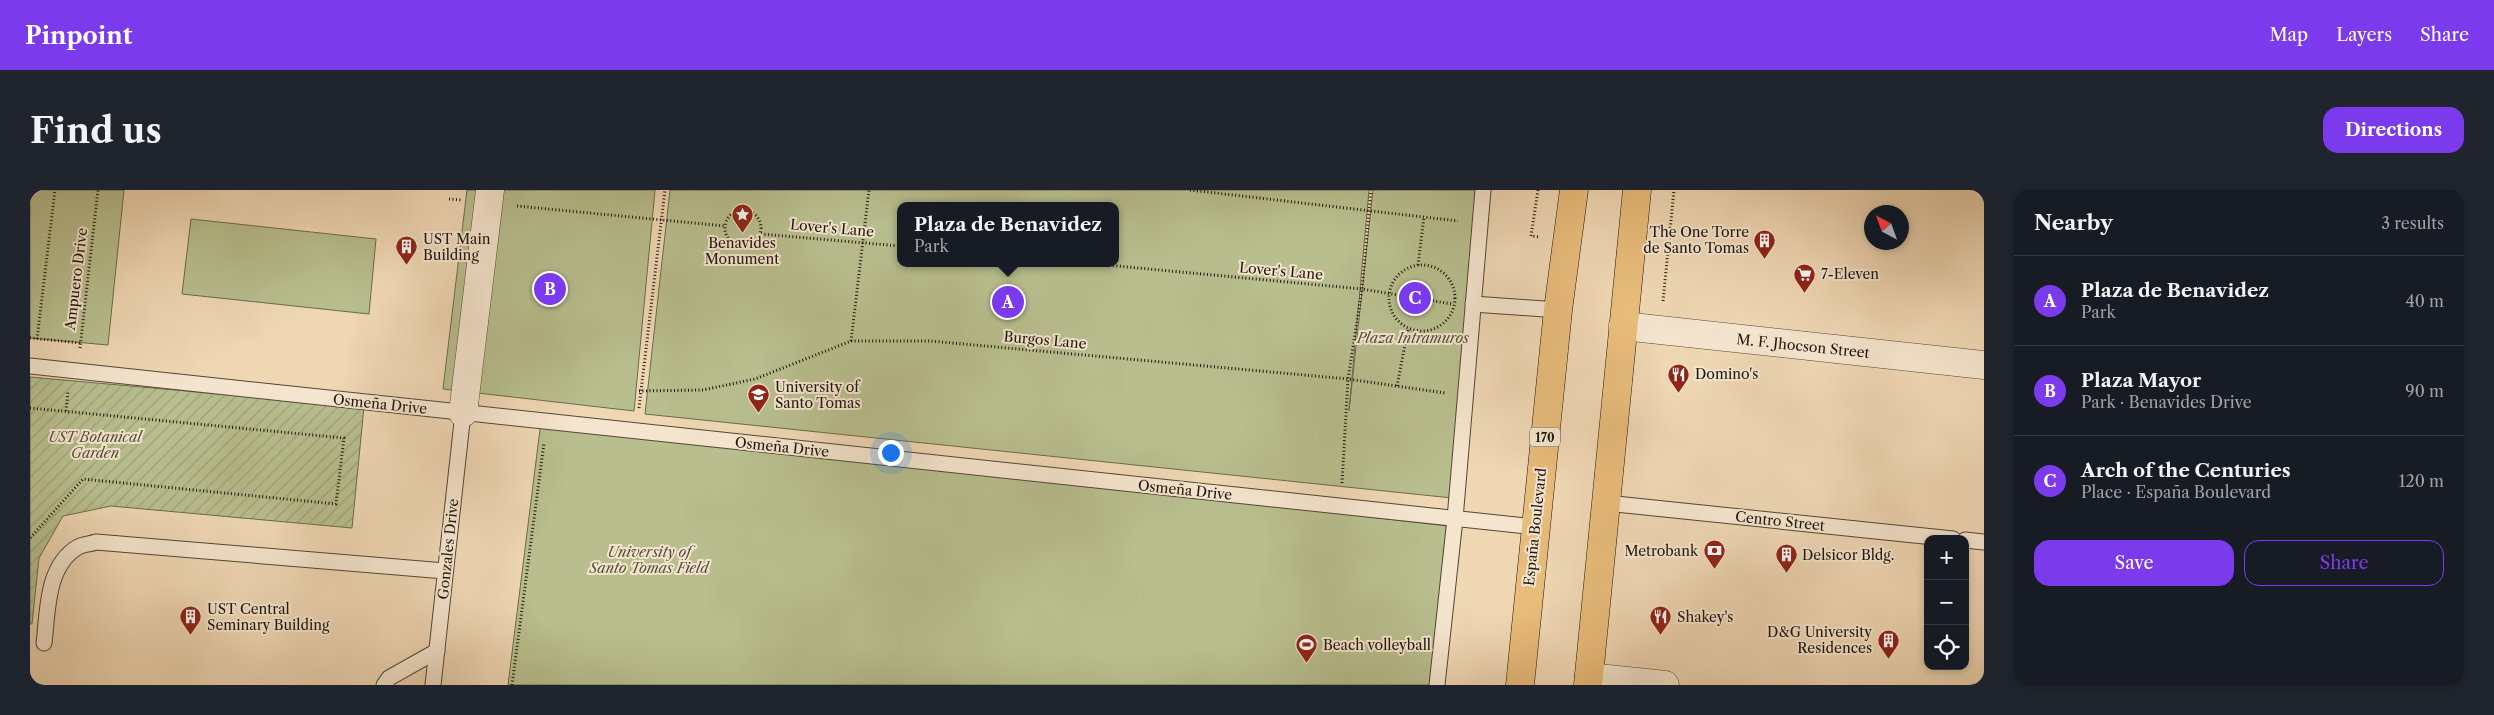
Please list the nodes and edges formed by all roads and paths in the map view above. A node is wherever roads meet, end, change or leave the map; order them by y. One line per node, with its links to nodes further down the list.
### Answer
1 (55, 190): 34 (path)
2 (98, 190): 36 (path, Ampuero Drive)
3 (665, 190): 16 (path)
4 (869, 190): 21 (path)
5 (1190, 190): 14 (path)
6 (1371, 190): 14 (path)
7 (1482, 190): 27 (lane)
8 (1538, 190): 20 (path)
9 (1574, 190): 29 (main road, España Boulevard / 170)
10 (1637, 190): 30 (main road)
11 (1674, 190): 32 (path)
12 (489, 196): 13 (path); 16 (path); 44 (street)
13 (449, 199)
14 (1370, 212): 15 (path); 25 (path)
15 (1424, 217): 17 (path); 23 (path)
16 (662, 220): 18 (path); 42 (path)
17 (1467, 222)
18 (725, 226): 19 (path); 19 (path)
19 (761, 234): 21 (path, Lover's Lane)
20 (1531, 236)
21 (861, 242): 22 (path, Lover's Lane); 35 (path)
22 (897, 246)
23 (1418, 265): 26 (path); 28 (path)
24 (1119, 266): 25 (path, Lover's Lane)
25 (1362, 290): 26 (path, Lover's Lane); 40 (path)
26 (1388, 294): 28 (path, Lover's Lane); 31 (path)
27 (1473, 304): 28 (path, Lover's Lane); 29 (lane); 50 (lane)
28 (1454, 305): 31 (path)
29 (1558, 310): 51 (main road, España Boulevard / 170)
30 (1623, 326): 32 (street, M. F. Jhocson Street); 48 (main road)
31 (1408, 329): 41 (path)
32 (1660, 330): 38 (street, M. F. Jhocson Street)
33 (30, 338): 34 (path)
34 (37, 339): 36 (path)
35 (851, 341): 40 (path, Burgos Lane); 42 (path, Burgos Lane)
36 (80, 343): 39 (path, Ampuero Drive)
37 (30, 366): 39 (lane, Osmeña Drive)
38 (1984, 366)
39 (78, 371): 44 (lane, Osmeña Drive)
40 (1348, 378): 41 (path, Burgos Lane); 49 (path)
41 (1397, 386): 43 (path, Burgos Lane)
42 (639, 391): 46 (path)
43 (1446, 393)
44 (465, 401): 46 (lane, Osmeña Drive); 56 (lane, Gonzales Drive)
45 (30, 408): 53 (path)
46 (638, 431): 49 (lane, Osmeña Drive)
47 (554, 443): 62 (path)
48 (1606, 504): 52 (lane, Centro Street); 59 (main road)
49 (1340, 506): 50 (lane, Osmeña Drive)
50 (1455, 519): 51 (lane, Osmeña Drive); 63 (lane)
51 (1535, 527): 64 (main road, España Boulevard / 170)
52 (1924, 536)
53 (30, 538)
54 (1969, 540): 55 (lane)
55 (1984, 542)
56 (445, 572): 57 (lane); 58 (lane, Gonzales Drive)
57 (44, 643)
58 (437, 651): 60 (lane); 61 (lane, Gonzales Drive)
59 (1589, 681): 65 (street)
60 (384, 685)
61 (433, 685)
62 (512, 685)
63 (1437, 685)
64 (1520, 685)
65 (1665, 685)

